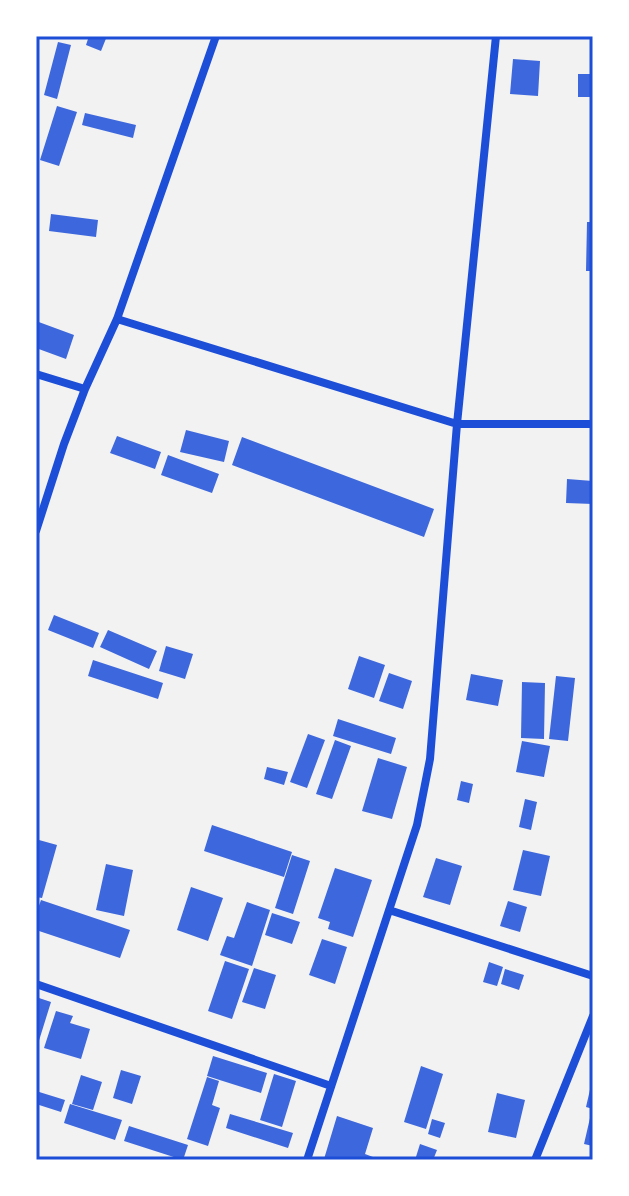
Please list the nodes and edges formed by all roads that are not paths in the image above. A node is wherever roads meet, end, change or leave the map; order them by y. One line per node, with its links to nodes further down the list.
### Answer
1 (216, 36): 3 (street)
2 (496, 36): 6 (street)
3 (117, 319): 5 (street); 6 (street)
4 (36, 374): 5 (street)
5 (85, 389): 8 (street)
6 (457, 424): 7 (street); 9 (street)
7 (593, 424)
8 (36, 531)
9 (389, 910): 10 (street); 13 (street)
10 (593, 976)
11 (36, 984): 13 (street)
12 (593, 1016): 15 (street)
13 (331, 1086): 14 (street)
14 (307, 1160)
15 (535, 1160)

